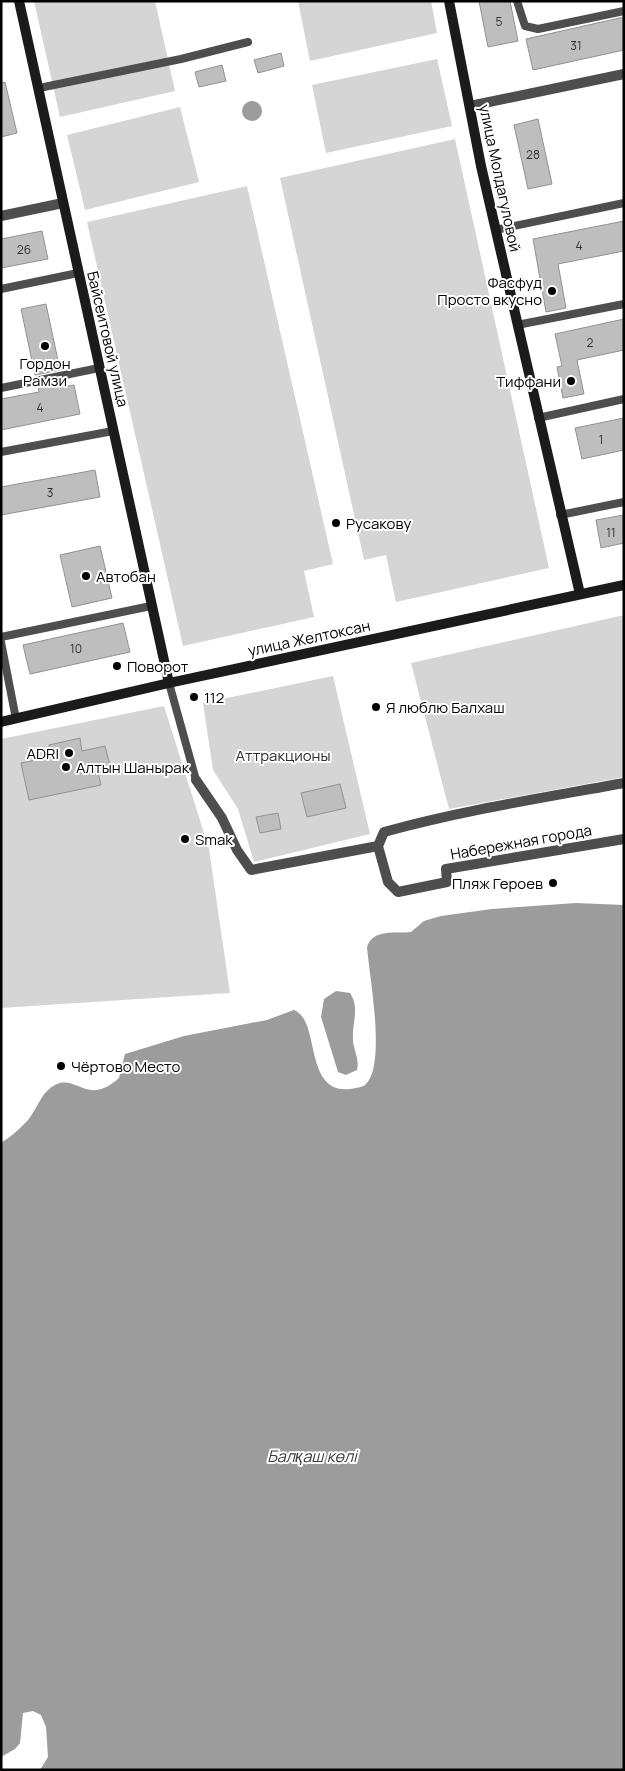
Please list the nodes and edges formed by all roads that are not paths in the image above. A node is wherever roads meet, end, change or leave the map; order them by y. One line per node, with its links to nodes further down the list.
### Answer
1 (19, 1): 7 (street, Байсеитовой улица)
2 (449, 1): 8 (street, улица Молдагуловой)
3 (517, 1): 4 (lane)
4 (624, 11)
5 (248, 42): 7 (lane)
6 (624, 74): 8 (street)
7 (39, 88): 9 (street, Байсеитовой улица)
8 (470, 106): 12 (street, улица Молдагуловой)
9 (62, 203): 11 (street); 13 (street, Байсеитовой улица)
10 (624, 203): 12 (lane)
11 (1, 216)
12 (496, 230): 16 (street, улица Молдагуловой)
13 (78, 273): 14 (lane); 17 (street, Байсеитовой улица)
14 (1, 289)
15 (624, 304): 16 (lane)
16 (517, 325): 20 (street, улица Молдагуловой)
17 (99, 368): 18 (lane); 21 (street, Байсеитовой улица)
18 (1, 388)
19 (624, 399): 20 (lane)
20 (538, 418): 24 (street, улица Молдагуловой)
21 (113, 431): 22 (lane); 27 (street, Байсеитовой улица)
22 (1, 452)
23 (624, 502): 24 (lane)
24 (560, 515): 26 (street, улица Молдагуловой)
25 (624, 585): 26 (street, улица Желтоксан)
26 (580, 594): 30 (street, улица Желтоксан)
27 (151, 606): 28 (lane); 30 (street, Байсеитовой улица)
28 (1, 637)
29 (1, 642): 31 (lane)
30 (169, 683): 31 (street, улица Желтоксан); 33 (lane)
31 (16, 719): 32 (street, улица Желтоксан)
32 (1, 722)
33 (196, 780): 36 (street)
34 (624, 784): 36 (street)
35 (624, 839): 36 (street, Набережная города)
36 (378, 846)

